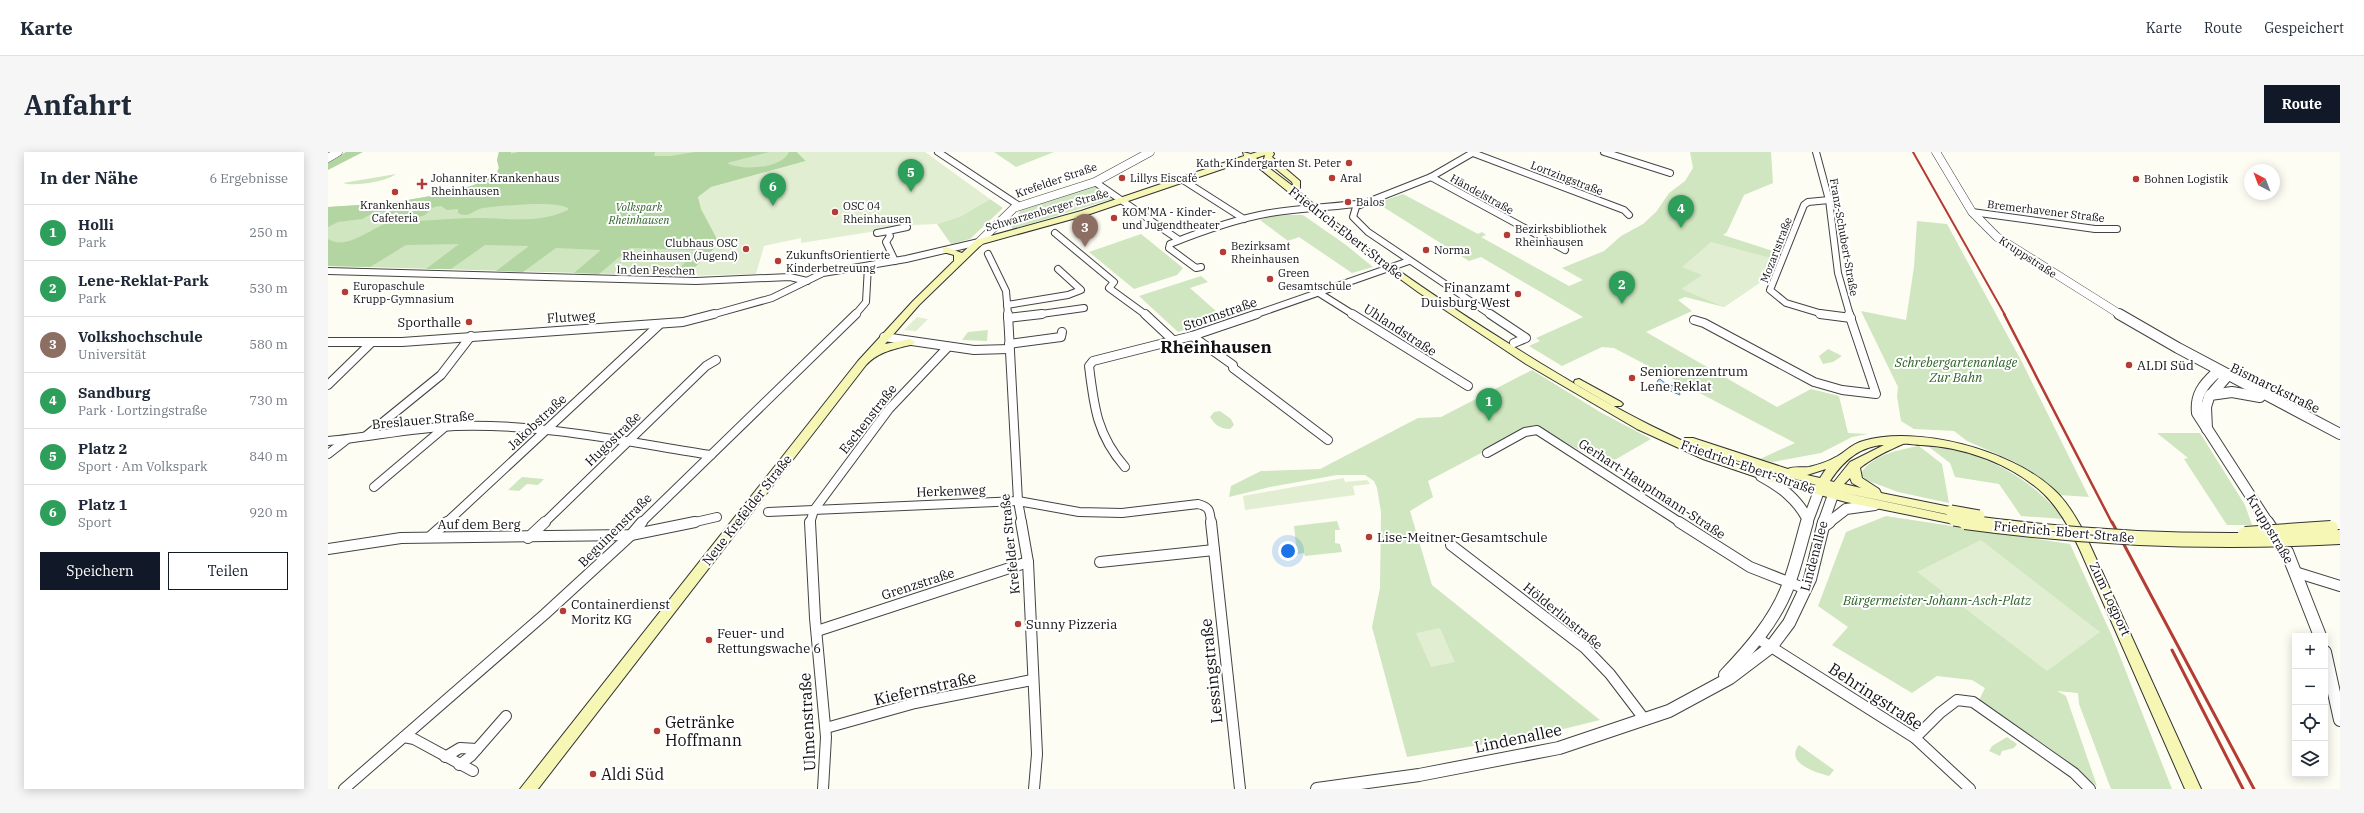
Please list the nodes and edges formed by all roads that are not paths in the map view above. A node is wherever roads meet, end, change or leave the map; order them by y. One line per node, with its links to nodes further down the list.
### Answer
1 (338, 152): 10 (street)
2 (938, 152): 18 (street)
3 (1150, 152): 14 (street, Krefelder Straße)
4 (1242, 152): 9 (main road, Friedrich-Ebert-Straße)
5 (1474, 152): 12 (street); 22 (street, Lortzingstraße)
6 (1604, 152): 11 (street)
7 (1816, 152): 15 (street, Franz-Schubert-Straße)
8 (1936, 152): 21 (street, Kruppstraße)
9 (1262, 154): 13 (main road, Schwarzenberger Straße); 20 (main road, Friedrich-Ebert-Straße); 20 (main road, Friedrich-Ebert-Straße)
10 (328, 158)
11 (1670, 173)
12 (1431, 177): 17 (street); 32 (street, Händelstraße)
13 (1184, 180): 16 (main road, Schwarzenberger Straße); 23 (street)
14 (1095, 182): 16 (street, Schwarzenberger Straße); 18 (street, Krefelder Straße)
15 (1829, 200): 47 (street, Franz-Schubert-Straße); 47 (street, Mozartstraße)
16 (1121, 201): 29 (street); 30 (main road, Schwarzenberger Straße)
17 (1365, 203): 19 (street); 20 (street)
18 (1018, 206): 30 (street, Krefelder Straße)
19 (1356, 207): 20 (street); 36 (street, Friedrich-Ebert-Straße)
20 (1321, 211): 23 (street); 38 (main road, Friedrich-Ebert-Straße)
21 (1972, 212): 25 (street, Bremerhavener Straße); 50 (street, Kruppstraße)
22 (1629, 215)
23 (1244, 219): 29 (street)
24 (907, 227): 26 (street)
25 (2117, 229)
26 (888, 231): 27 (street); 34 (street)
27 (877, 233)
28 (1055, 233): 57 (street)
29 (1179, 240): 39 (street)
30 (979, 242): 31 (street); 35 (main road, Neue Krefelder Straße)
31 (946, 250): 34 (street); 35 (main road)
32 (1565, 250)
33 (988, 254): 44 (street, Krefelder Straße)
34 (895, 261): 37 (street)
35 (959, 261): 54 (main road, Neue Krefelder Straße)
36 (1409, 261): 38 (street, Stormstraße); 59 (street, Friedrich-Ebert-Straße)
37 (868, 266): 42 (street); 83 (street, Beguinenstraße)
38 (1392, 266): 43 (street, Stormstraße); 59 (main road, Friedrich-Ebert-Straße); 88 (main road, Friedrich-Ebert-Straße)
39 (1201, 267)
40 (1058, 269): 44 (street)
41 (328, 271): 42 (street, In den Peschen)
42 (807, 281): 49 (street, Flutweg)
43 (1320, 293): 53 (street, Stormstraße); 67 (street, Uhlandstraße)
44 (1007, 305): 46 (street, Krefelder Straße)
45 (1084, 308): 46 (street)
46 (1008, 318): 60 (street, Krefelder Straße)
47 (1851, 318): 48 (street, Franz-Schubert-Straße)
48 (1694, 320)
49 (659, 325): 52 (street, Flutweg); 73 (street, Jakobstraße)
50 (2149, 331): 64 (street, Kruppstraße); 65 (street, Kruppstraße)
51 (1062, 332): 60 (street)
52 (470, 336): 58 (street, Flutweg); 75 (street)
53 (1192, 336): 57 (street, Stormstraße); 77 (street)
54 (884, 337): 56 (street); 62 (main road, Neue Krefelder Straße)
55 (328, 342): 58 (street, Flutweg)
56 (910, 342): 61 (street); 62 (main road)
57 (1174, 342): 86 (street, Stormstraße)
58 (371, 343): 66 (street)
59 (1514, 343): 87 (main road, Friedrich-Ebert-Straße)
60 (1009, 346): 61 (street); 93 (street, Krefelder Straße)
61 (948, 348): 96 (street, Eschenstraße)
62 (868, 356): 133 (main road, Neue Krefelder Straße)
63 (716, 360): 80 (street, Hugostraße)
64 (2216, 373): 65 (street, Bismarckstraße); 72 (street, Kruppstraße)
65 (2227, 376): 68 (street); 69 (street, Bismarckstraße); 70 (street, Bismarckstraße)
66 (328, 385)
67 (1468, 386)
68 (2210, 395): 69 (street); 72 (street)
69 (2260, 397): 70 (street, Bismarckstraße)
70 (2324, 426): 74 (street, Bismarckstraße)
71 (446, 427): 73 (street, Breslauer Straße); 75 (street, Breslauer Straße); 89 (street)
72 (2207, 429): 111 (street, Kruppstraße)
73 (545, 431): 80 (street, Breslauer Straße); 104 (street, Jakobstraße)
74 (2340, 434)
75 (364, 437): 76 (street, Breslauer Straße)
76 (347, 439): 78 (street, Breslauer Straße); 82 (street)
77 (1328, 440)
78 (328, 441)
79 (1906, 441): 84 (main road, Zum Logport); 85 (main road, Zum Logport); 140 (main road, Zum Logport)
80 (627, 442): 83 (street, Breslauer Straße); 105 (street, Hugostraße)
81 (1486, 453): 112 (street, Gerhart-Hauptmann-Straße)
82 (328, 454)
83 (711, 455): 103 (street, Beguinenstraße)
84 (1840, 460): 87 (main road); 90 (main road, Zum Logport)
85 (1854, 465): 91 (main road, Zum Logport); 92 (main road)
86 (1125, 467)
87 (1779, 470): 90 (main road, Friedrich-Ebert-Straße)
88 (1756, 473): 90 (main road, Friedrich-Ebert-Straße); 100 (street)
89 (374, 487)
90 (1821, 487): 91 (main road, Friedrich-Ebert-Straße); 100 (street, Lindenallee)
91 (1834, 491): 92 (main road, Friedrich-Ebert-Straße); 94 (main road, Friedrich-Ebert-Straße); 101 (street, Lindenallee)
92 (1889, 500): 98 (main road, Friedrich-Ebert-Straße)
93 (1018, 501): 95 (street, Herkenweg); 96 (street, Herkenweg); 109 (street, Krefelder Straße)
94 (1875, 505): 98 (main road, Friedrich-Ebert-Straße); 101 (street)
95 (1206, 506): 108 (street, Lessingstraße)
96 (814, 510): 97 (street, Herkenweg); 115 (street, Ulmenstraße)
97 (768, 512)
98 (1953, 516): 102 (main road, Friedrich-Ebert-Straße, bridge)
99 (716, 517): 103 (street)
100 (1807, 518): 112 (street, Lindenallee)
101 (1823, 526): 114 (street, Lindenallee)
102 (2337, 530)
103 (631, 535): 105 (street, Auf dem Berg); 126 (street, Beguinenstraße)
104 (430, 537): 105 (street, Auf dem Berg); 107 (street, Auf dem Berg)
105 (528, 538)
106 (1451, 545): 123 (street, Hölderlinstraße)
107 (328, 549)
108 (1214, 550): 110 (street); 136 (street, Lessingstraße)
109 (1028, 562): 115 (street, Grenzstraße); 120 (street, Krefelder Straße)
110 (1100, 562)
111 (2295, 572): 113 (street); 116 (street, Kruppstraße)
112 (1789, 583): 114 (street, Gerhart-Hauptmann-Straße); 117 (street, Lindenallee)
113 (2340, 586)
114 (1806, 589): 118 (street, Lindenallee)
115 (816, 631): 125 (street, Ulmenstraße)
116 (2319, 633)
117 (1757, 638): 118 (street, Behringstraße); 121 (street, Lindenallee)
118 (1771, 646): 121 (street, Lindenallee); 127 (street, Behringstraße)
119 (2328, 666): 124 (street)
120 (1032, 680): 125 (street, Kiefernstraße); 135 (street, Krefelder Straße)
121 (1716, 684): 123 (street, Lindenallee)
122 (506, 716): 128 (street)
123 (1646, 720): 137 (street, Lindenallee)
124 (2340, 720)
125 (826, 728): 134 (street, Ulmenstraße)
126 (404, 737): 129 (street); 132 (street, Beguinenstraße)
127 (1915, 738): 138 (street, Behringstraße); 139 (street)
128 (477, 749): 129 (street); 130 (street)
129 (445, 757): 130 (street)
130 (459, 765): 131 (street)
131 (473, 771)
132 (344, 789)
133 (528, 789)
134 (823, 789)
135 (1034, 789)
136 (1240, 789)
137 (1317, 789)
138 (1970, 789)
139 (2090, 789)
140 (2193, 789)

